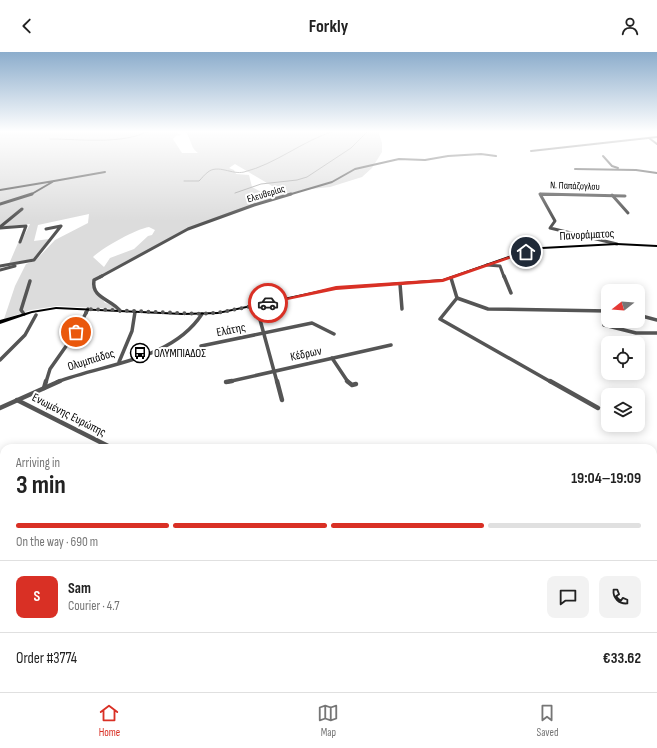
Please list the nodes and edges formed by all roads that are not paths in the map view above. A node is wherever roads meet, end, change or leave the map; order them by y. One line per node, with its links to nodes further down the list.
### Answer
1 (388, 161): 31 (street, Ελευθερίας)
2 (607, 161): 4 (street)
3 (575, 169): 4 (street)
4 (626, 170): 6 (street)
5 (105, 172): 7 (street)
6 (657, 173)
7 (54, 181): 8 (street); 11 (street)
8 (0, 190)
9 (612, 195): 10 (street, Ν. Παπάζογλου); 13 (street); 17 (street, Ν. Παπάζογλου)
10 (625, 196)
11 (0, 204)
12 (22, 209): 14 (street)
13 (628, 213)
14 (0, 228): 16 (street)
15 (46, 229): 19 (street)
16 (20, 242)
17 (617, 244): 18 (main road, Πανοράματος); 20 (main road, Πανοράματος)
18 (657, 246)
19 (19, 263): 21 (street); 22 (street)
20 (487, 265): 23 (main road, Πανοράματος); 26 (street)
21 (0, 266)
22 (0, 270)
23 (451, 278): 25 (main road, Πανοράματος); 27 (street)
24 (30, 281): 34 (street)
25 (400, 284): 28 (main road, Πανοράματος); 30 (street)
26 (511, 293)
27 (456, 298): 32 (street); 56 (street)
28 (256, 305): 35 (main road, Πανοράματος); 41 (street)
29 (88, 309): 31 (main road, Πανοράματος); 34 (main road, Πανοράματος); 52 (street)
30 (402, 309)
31 (120, 311): 33 (main road, Πανοράματος)
32 (601, 311)
33 (135, 312): 35 (main road, Πανοράματος); 48 (street)
34 (24, 314): 39 (main road, Πανοράματος)
35 (202, 314): 48 (street, Ολυμπιάδος)
36 (36, 315): 47 (street)
37 (645, 317): 38 (street)
38 (657, 320)
39 (0, 322)
40 (616, 328): 42 (street)
41 (263, 333): 43 (street, Ελάτης); 45 (street, Ελάτης); 49 (street)
42 (657, 333)
43 (334, 334)
44 (391, 345): 46 (street, Κέδρων)
45 (201, 346)
46 (332, 358): 49 (street, Κέδρων); 51 (street)
47 (0, 360)
48 (119, 362): 52 (street, Ολυμπιάδος)
49 (274, 371): 50 (street, Κέδρων); 54 (street)
50 (226, 382)
51 (356, 384)
52 (44, 388): 53 (street, Ολυμπιάδος)
53 (17, 400): 55 (street, Ολυμπιάδος); 57 (street, Ενωμένης Ευρώπης)
54 (282, 400)
55 (0, 408)
56 (598, 408)
57 (104, 444)

